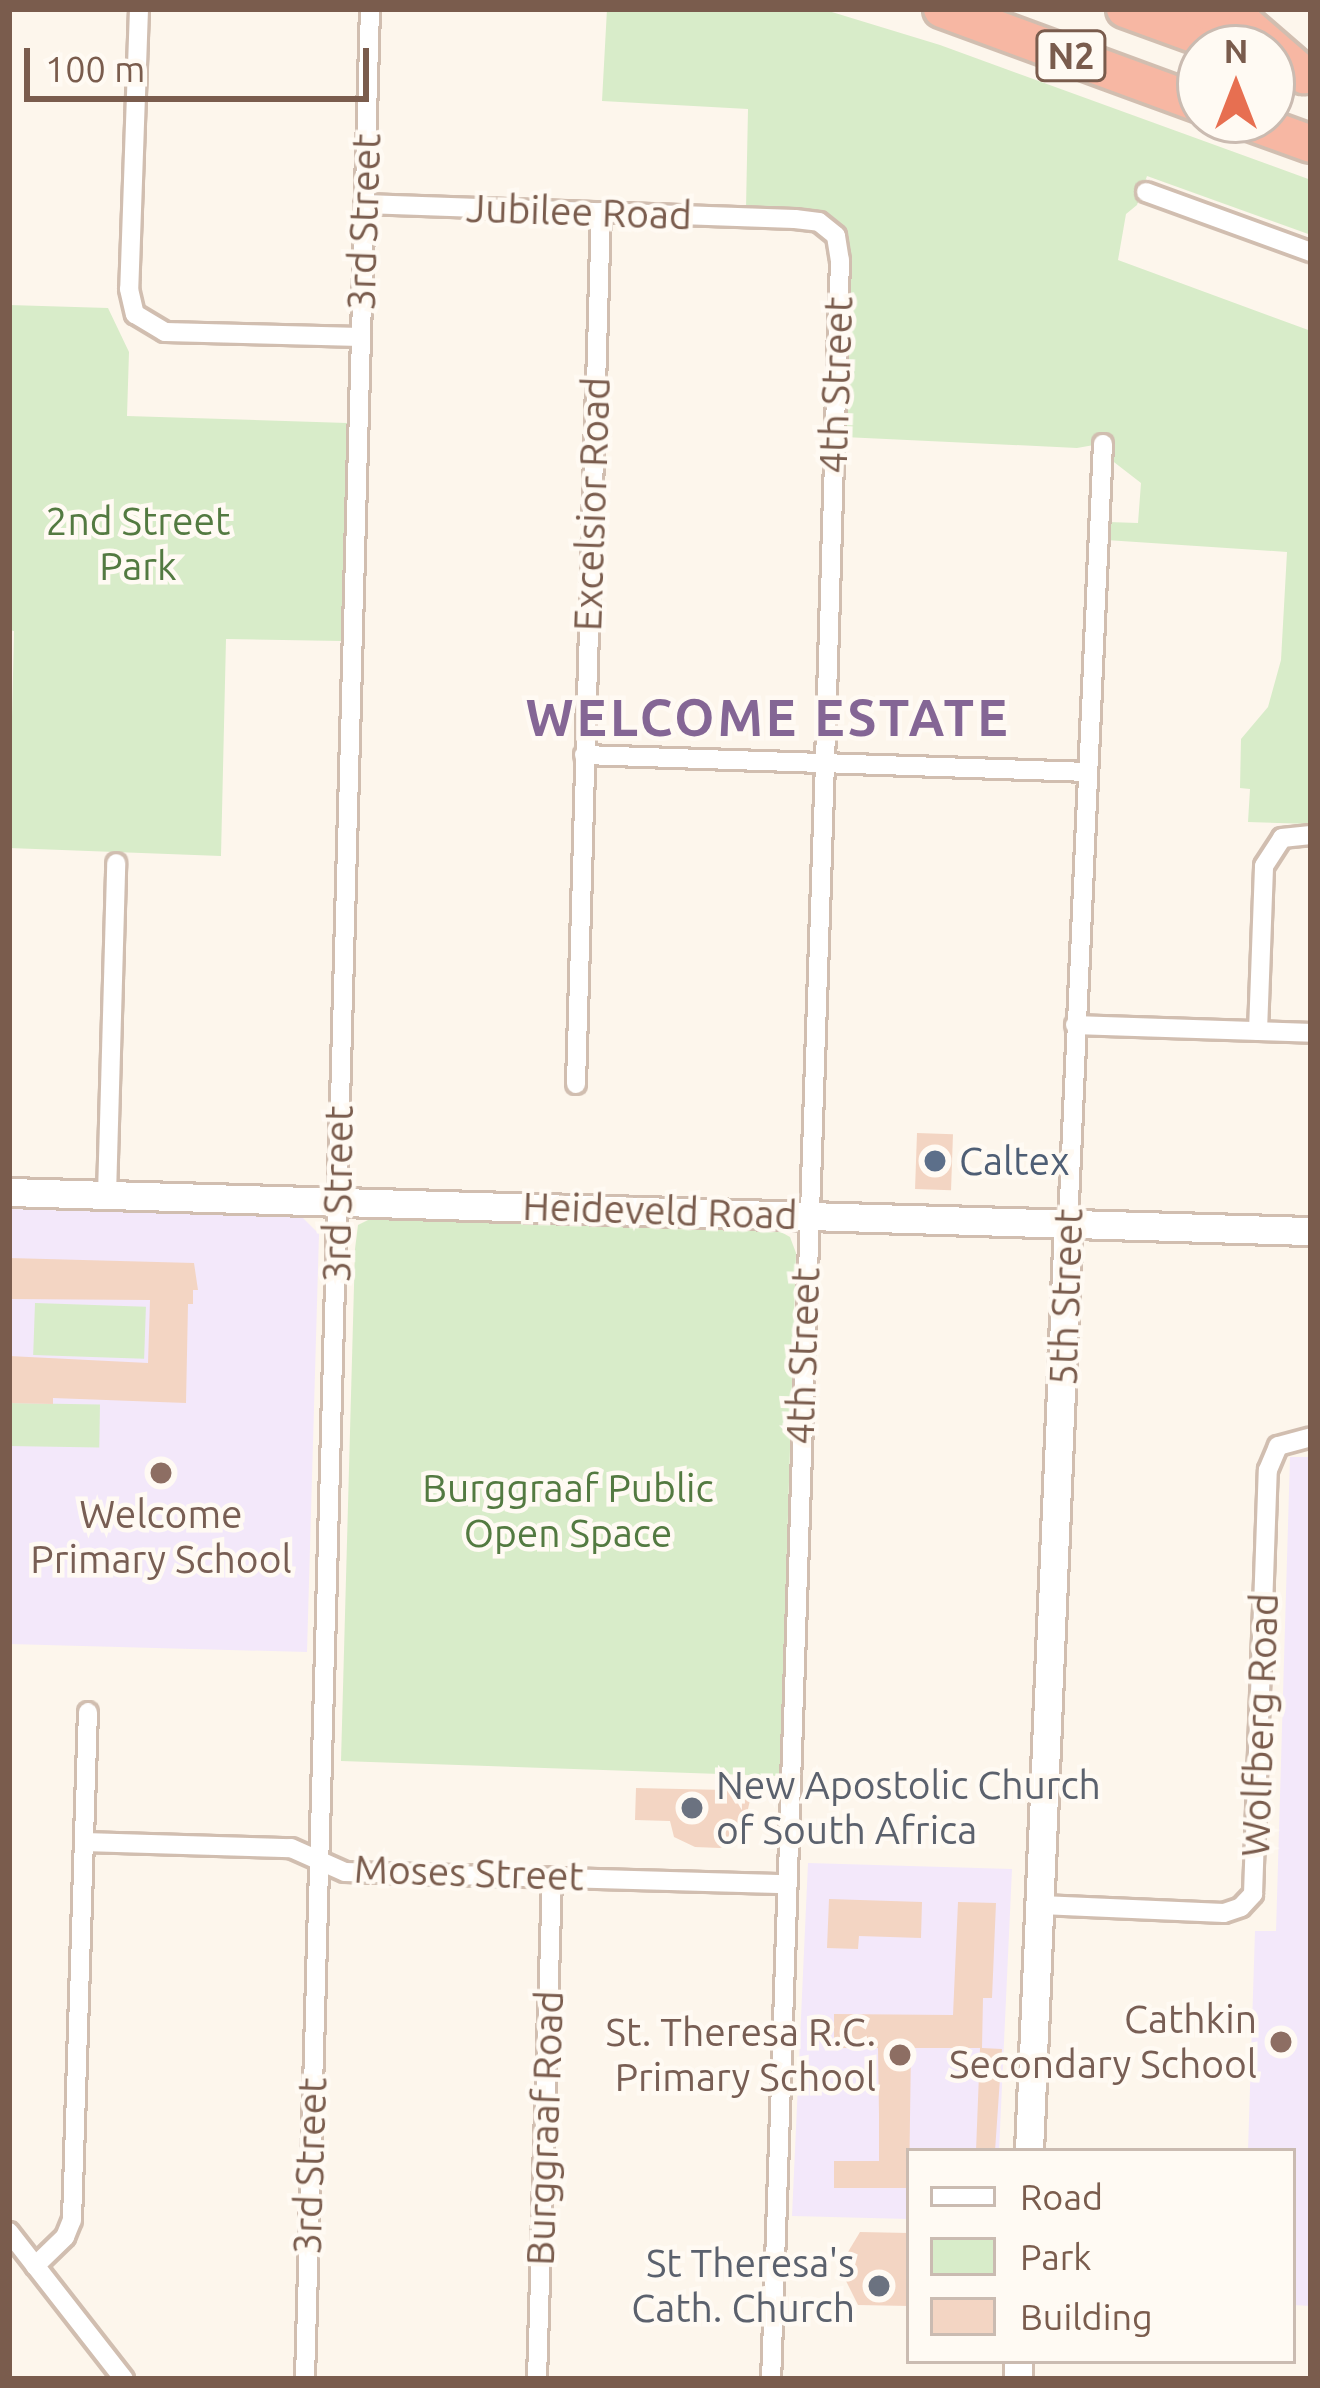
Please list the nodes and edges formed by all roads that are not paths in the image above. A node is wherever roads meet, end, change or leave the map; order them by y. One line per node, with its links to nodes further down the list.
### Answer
1 (139, 9): 14 (street)
2 (370, 9): 10 (street, 3rd Street)
3 (941, 9): 8 (highway, N2)
4 (1125, 9): 7 (highway, N2)
5 (1203, 9): 6 (highway)
6 (1243, 24)
7 (1176, 28)
8 (1176, 95)
9 (1146, 193): 13 (street)
10 (364, 204): 11 (street, Jubilee Road); 14 (street, 3rd Street)
11 (601, 212): 12 (street, Jubilee Road); 16 (street, Excelsior Road)
12 (795, 219): 17 (street, 4th Street)
13 (1311, 252)
14 (361, 337): 27 (street, 3rd Street)
15 (1102, 444): 18 (street, 5th Street)
16 (584, 755): 17 (street); 24 (street, Excelsior Road)
17 (825, 763): 18 (street); 28 (street, 4th Street)
18 (1088, 772): 21 (street, 5th Street)
19 (1311, 835): 22 (street)
20 (116, 863): 26 (street)
21 (1076, 1025): 22 (street); 29 (street, 5th Street)
22 (1258, 1031): 23 (street)
23 (1311, 1033)
24 (576, 1084)
25 (9, 1192): 26 (street, Heideveld Road)
26 (107, 1195): 27 (street, Heideveld Road)
27 (337, 1202): 28 (street, Heideveld Road); 34 (street, 3rd Street)
28 (809, 1216): 29 (street, Heideveld Road); 36 (street, 4th Street)
29 (1068, 1223): 30 (street, Heideveld Road); 37 (street, 5th Street)
30 (1311, 1231)
31 (1311, 1437): 37 (street, Wolfberg Road)
32 (88, 1712): 33 (street)
33 (84, 1843): 34 (street, Moses Street); 40 (street)
34 (319, 1860): 35 (street, Moses Street); 42 (street, 3rd Street)
35 (552, 1877): 36 (street, Moses Street); 43 (street, Burggraaf Road)
36 (787, 1884): 44 (street, 4th Street)
37 (1041, 1905): 38 (street, 5th Street)
38 (1029, 2148)
39 (9, 2232): 40 (street)
40 (35, 2266): 41 (street)
41 (124, 2379)
42 (305, 2379)
43 (537, 2379)
44 (772, 2379)

